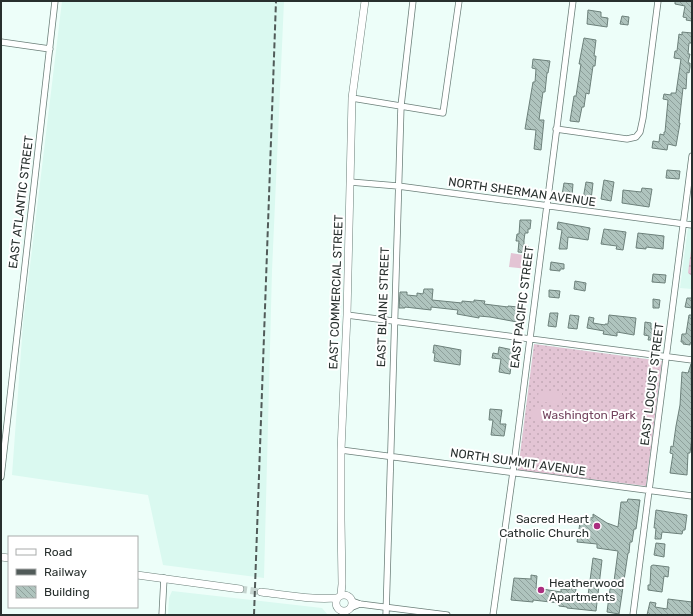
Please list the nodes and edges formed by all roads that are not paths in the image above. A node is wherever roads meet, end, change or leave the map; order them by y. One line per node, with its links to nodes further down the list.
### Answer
1 (55, 1): 8 (street, EAST ATLANTIC STREET)
2 (365, 1): 9 (street, EAST COMMERCIAL STREET)
3 (413, 1): 10 (street, EAST BLAINE STREET)
4 (459, 1): 10 (street)
5 (573, 1): 11 (street, EAST PACIFIC STREET)
6 (658, 1): 11 (street)
7 (1, 42): 8 (street)
8 (50, 49): 23 (street, EAST ATLANTIC STREET)
9 (352, 98): 10 (street); 13 (street, EAST COMMERCIAL STREET)
10 (401, 106): 14 (street, EAST BLAINE STREET)
11 (556, 128): 15 (street, EAST PACIFIC STREET)
12 (692, 156): 16 (street, EAST LOCUST STREET)
13 (350, 182): 14 (street, NORTH SHERMAN AVENUE); 18 (street, EAST COMMERCIAL STREET)
14 (398, 186): 15 (street, NORTH SHERMAN AVENUE); 19 (street, EAST BLAINE STREET)
15 (546, 206): 16 (street, NORTH SHERMAN AVENUE); 20 (street, EAST PACIFIC STREET)
16 (683, 224): 17 (street, NORTH SHERMAN AVENUE); 21 (street, EAST LOCUST STREET)
17 (692, 225)
18 (347, 315): 19 (street); 24 (street, EAST COMMERCIAL STREET)
19 (393, 321): 20 (street); 25 (street, EAST BLAINE STREET)
20 (529, 339): 21 (street); 26 (street, EAST PACIFIC STREET)
21 (666, 356): 22 (street); 28 (street, EAST LOCUST STREET)
22 (692, 360)
23 (2, 444): 27 (street, EAST ATLANTIC STREET)
24 (341, 450): 25 (street, NORTH SUMMIT AVENUE); 34 (street, EAST COMMERCIAL STREET)
25 (390, 456): 26 (street, NORTH SUMMIT AVENUE); 36 (street, EAST BLAINE STREET)
26 (513, 472): 28 (street, NORTH SUMMIT AVENUE); 42 (street, EAST PACIFIC STREET)
27 (1, 477)
28 (650, 490): 29 (street, NORTH SUMMIT AVENUE); 43 (street, EAST LOCUST STREET)
29 (692, 496)
30 (138, 575): 31 (street)
31 (164, 578): 32 (street); 39 (street)
32 (240, 589)
33 (261, 592): 35 (street)
34 (341, 596): 35 (street); 37 (street); 38 (street)
35 (327, 599): 38 (street)
36 (386, 607): 37 (street); 40 (street, EAST BLAINE STREET); 41 (street)
37 (349, 608): 38 (street)
38 (339, 610)
39 (162, 615)
40 (386, 615)
41 (447, 615)
42 (493, 615)
43 (633, 615)

